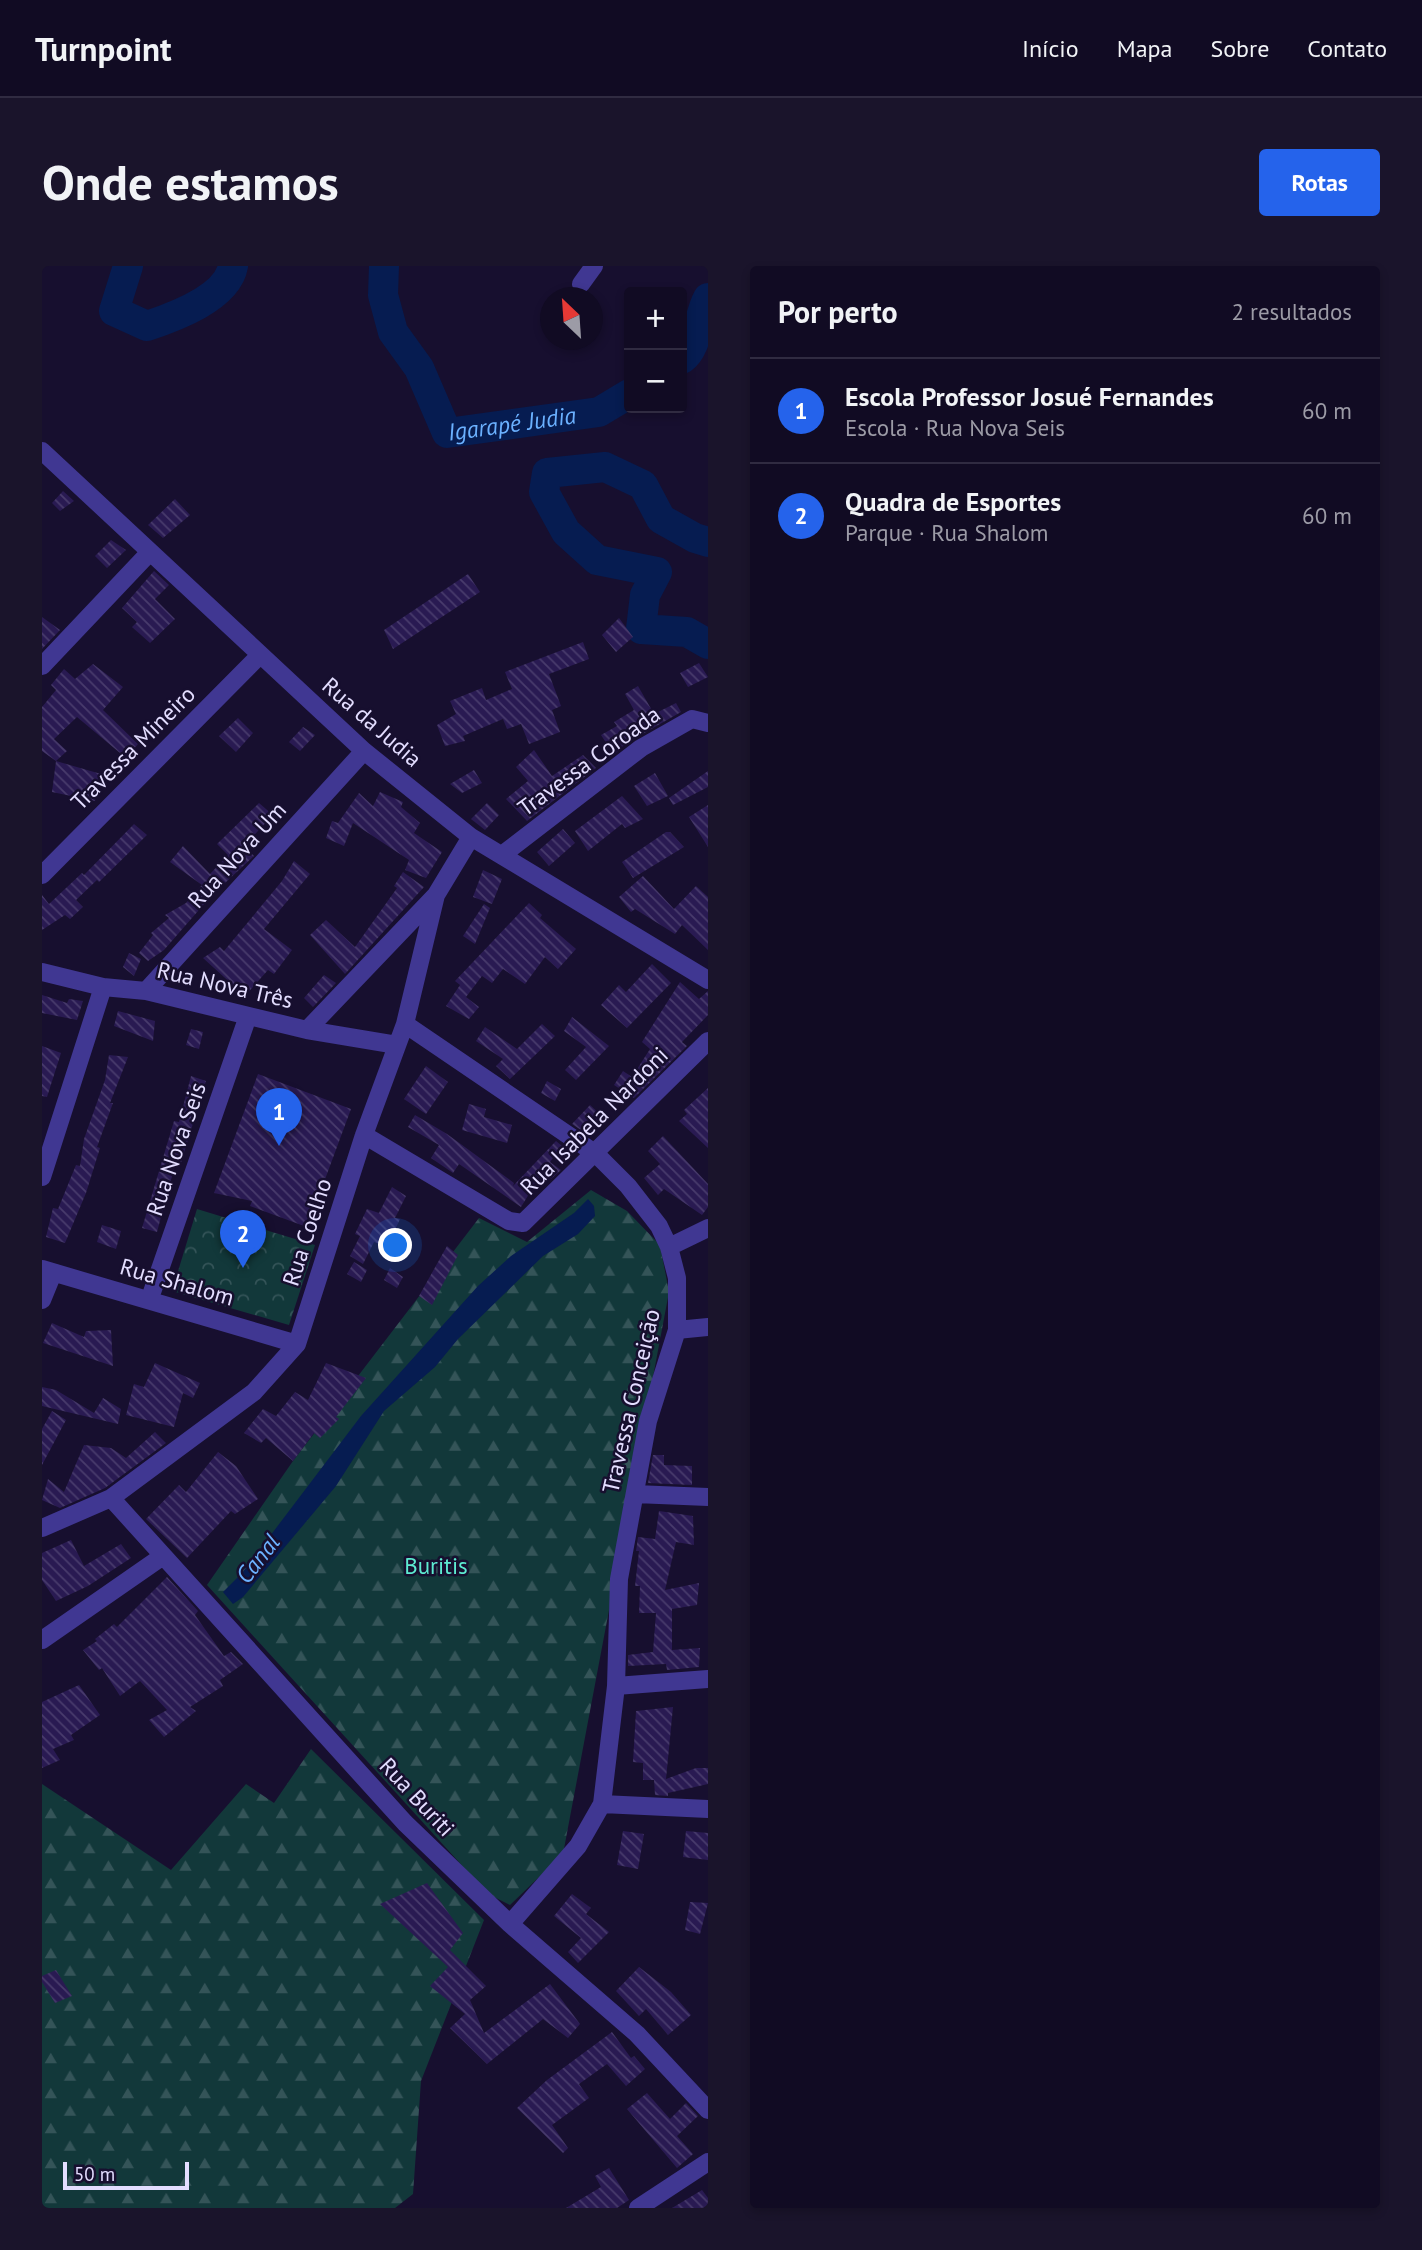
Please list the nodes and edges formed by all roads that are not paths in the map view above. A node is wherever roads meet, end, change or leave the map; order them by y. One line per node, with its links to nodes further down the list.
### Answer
1 (594, 266): 2 (street)
2 (580, 284)
3 (42, 451): 4 (street, Rua da Judia)
4 (150, 552): 5 (street, Rua da Judia); 6 (street)
5 (260, 655): 8 (street, Rua da Judia); 11 (street, Travessa Mineiro)
6 (42, 666)
7 (708, 723): 10 (street, Travessa Coroada)
8 (364, 751): 9 (street, Rua da Judia); 16 (street, Rua Nova Um)
9 (471, 837): 10 (street, Rua da Judia); 12 (street, Rua Coelho)
10 (502, 855): 14 (street, Rua da Judia)
11 (42, 875)
12 (436, 895): 18 (street, Rua Coelho); 19 (street)
13 (42, 972): 15 (street, Rua Nova Três)
14 (708, 980)
15 (103, 987): 16 (street, Rua Nova Três); 24 (street)
16 (146, 991): 17 (street, Rua Nova Três)
17 (247, 1016): 19 (street, Rua Nova Três); 28 (street, Rua Nova Seis)
18 (405, 1024): 21 (street, Rua Coelho); 23 (street, Travessa Conceição)
19 (307, 1030): 21 (street, Rua Nova Três)
20 (708, 1041): 23 (street, Rua Isabela Nardoni)
21 (397, 1045): 22 (street, Rua Coelho)
22 (364, 1135): 23 (street, Rua Isabela Nardoni); 32 (street, Rua Coelho)
23 (596, 1154): 26 (street, Travessa Conceição)
24 (42, 1177)
25 (708, 1228): 26 (street)
26 (669, 1247): 31 (street, Travessa Conceição)
27 (48, 1271): 28 (street, Rua Shalom); 29 (street)
28 (150, 1298): 32 (street, Rua Shalom)
29 (42, 1300)
30 (708, 1327): 31 (street)
31 (677, 1330): 33 (street, Travessa Conceição)
32 (297, 1344): 35 (street, Rua Coelho)
33 (635, 1494): 34 (street); 40 (street, Travessa Conceição)
34 (708, 1497)
35 (111, 1498): 36 (street, Rua Coelho); 37 (street, Rua Buriti)
36 (46, 1522)
37 (163, 1556): 38 (street); 43 (street, Rua Buriti)
38 (42, 1640)
39 (708, 1679): 40 (street)
40 (616, 1686): 41 (street, Travessa Conceição)
41 (602, 1804): 42 (street); 43 (street, Travessa Conceição)
42 (708, 1809)
43 (510, 1924): 44 (street, Rua Buriti)
44 (708, 2110)
45 (708, 2162): 46 (street)
46 (659, 2203): 47 (street)
47 (638, 2208)

